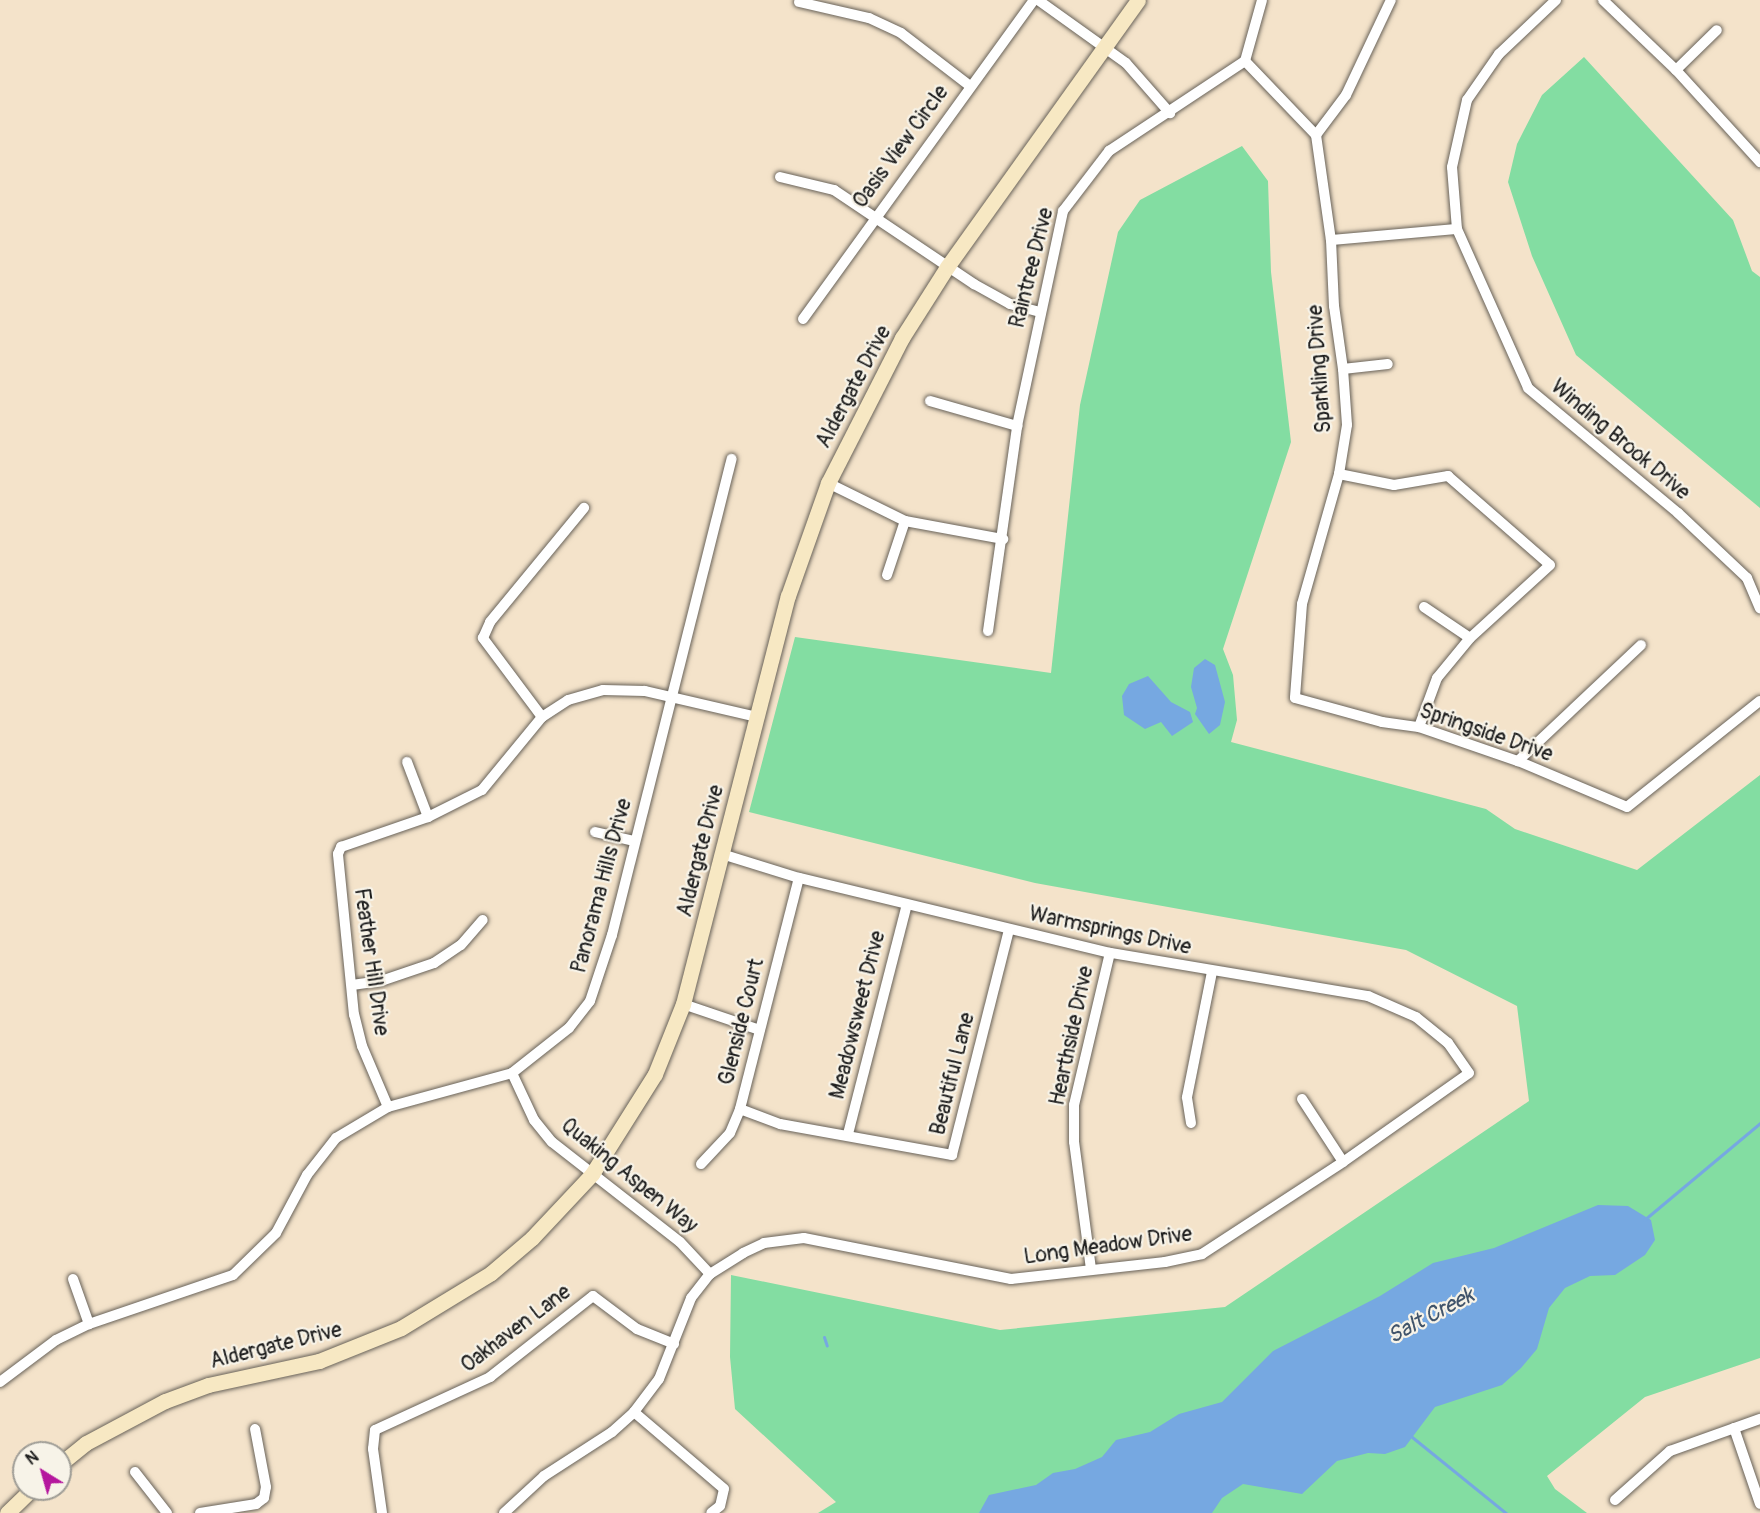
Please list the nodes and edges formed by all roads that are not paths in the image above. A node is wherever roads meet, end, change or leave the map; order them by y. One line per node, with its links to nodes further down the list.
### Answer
1 (1034, 0): 13 (street, Oasis View Circle)
2 (1038, 0): 10 (street)
3 (1138, 0): 10 (street, Aldergate Drive)
4 (1262, 0): 11 (street)
5 (1391, 0): 15 (street)
6 (1556, 0): 19 (street, Winding Brook Drive)
7 (1603, 0): 12 (street)
8 (799, 2): 13 (street)
9 (1717, 30): 12 (street)
10 (1103, 48): 14 (street); 21 (street, Aldergate Drive)
11 (1245, 60): 14 (street, Raintree Drive); 15 (street)
12 (1676, 70): 16 (street)
13 (970, 86): 18 (street, Oasis View Circle)
14 (1170, 113): 22 (street, Raintree Drive)
15 (1316, 135): 20 (street, Sparkling Drive)
16 (1760, 160)
17 (780, 177): 18 (street)
18 (875, 218): 21 (street); 23 (street, Oasis View Circle)
19 (1457, 229): 20 (street); 36 (street, Winding Brook Drive)
20 (1331, 240): 25 (street, Sparkling Drive)
21 (947, 267): 22 (street); 30 (street, Aldergate Drive)
22 (1039, 312): 27 (street, Raintree Drive)
23 (803, 319)
24 (1388, 364): 25 (street)
25 (1343, 369): 29 (street, Sparkling Drive)
26 (930, 400): 27 (street)
27 (1017, 426): 33 (street, Raintree Drive)
28 (732, 459): 40 (street, Panorama Hills Drive)
29 (1339, 474): 38 (street); 41 (street, Sparkling Drive)
30 (828, 483): 32 (street); 44 (street, Aldergate Drive)
31 (584, 508): 43 (street)
32 (904, 521): 33 (street); 34 (street)
33 (1003, 539): 37 (street, Raintree Drive)
34 (887, 575)
35 (1424, 607): 38 (street)
36 (1760, 608)
37 (988, 631)
38 (1470, 638): 45 (street)
39 (1641, 645): 46 (street)
40 (673, 696): 43 (street); 44 (street); 50 (street, Panorama Hills Drive)
41 (1295, 698): 45 (street, Springside Drive)
42 (1760, 701): 46 (street, Springside Drive)
43 (542, 717): 48 (street)
44 (757, 717): 51 (street, Aldergate Drive)
45 (1419, 727): 46 (street, Springside Drive)
46 (1518, 761)
47 (407, 762): 48 (street)
48 (428, 817): 58 (street, Feather Hill Drive)
49 (596, 832): 50 (street)
50 (634, 842): 62 (street, Panorama Hills Drive)
51 (722, 854): 52 (street, Warmsprings Drive); 59 (street, Aldergate Drive)
52 (799, 878): 53 (street, Warmsprings Drive); 60 (street, Glenside Court)
53 (907, 905): 55 (street, Warmsprings Drive); 67 (street, Meadowsweet Drive)
54 (483, 920): 58 (street)
55 (1009, 930): 56 (street, Warmsprings Drive); 67 (street, Beautiful Lane)
56 (1110, 953): 57 (street, Warmsprings Drive); 71 (street, Hearthside Drive)
57 (1212, 972): 61 (street, Warmsprings Drive); 66 (street)
58 (352, 985): 64 (street, Feather Hill Drive)
59 (683, 1004): 60 (street); 70 (street, Aldergate Drive)
60 (760, 1030): 65 (street, Glenside Court)
61 (1469, 1072): 68 (street, Long Meadow Drive)
62 (512, 1073): 64 (street, Panorama Hills Drive); 70 (street, Quaking Aspen Way)
63 (1302, 1099): 68 (street)
64 (388, 1107): 74 (street, Panorama Hills Drive)
65 (740, 1109): 67 (street, Beautiful Lane); 69 (street, Glenside Court)
66 (1191, 1124)
67 (848, 1134)
68 (1343, 1162): 71 (street, Long Meadow Drive)
69 (701, 1164)
70 (592, 1174): 72 (street, Quaking Aspen Way); 81 (street, Aldergate Drive)
71 (1091, 1269): 72 (street, Long Meadow Drive)
72 (711, 1274): 75 (street, Long Meadow Drive)
73 (73, 1279): 74 (street)
74 (89, 1324): 76 (street, Panorama Hills Drive)
75 (674, 1344): 77 (street, Long Meadow Drive); 90 (street, Oakhaven Lane)
76 (0, 1382)
77 (634, 1412): 91 (street, Long Meadow Drive); 92 (street)
78 (1760, 1419): 79 (street)
79 (1734, 1428): 83 (street); 85 (street)
80 (255, 1429): 89 (street)
81 (72, 1454)
82 (135, 1472): 88 (street)
83 (1616, 1500)
84 (20, 1501): 87 (street)
85 (1760, 1504)
86 (0, 1505): 87 (street)
87 (8, 1513)
88 (167, 1513)
89 (200, 1513)
90 (382, 1513)
91 (504, 1513)
92 (711, 1513)

